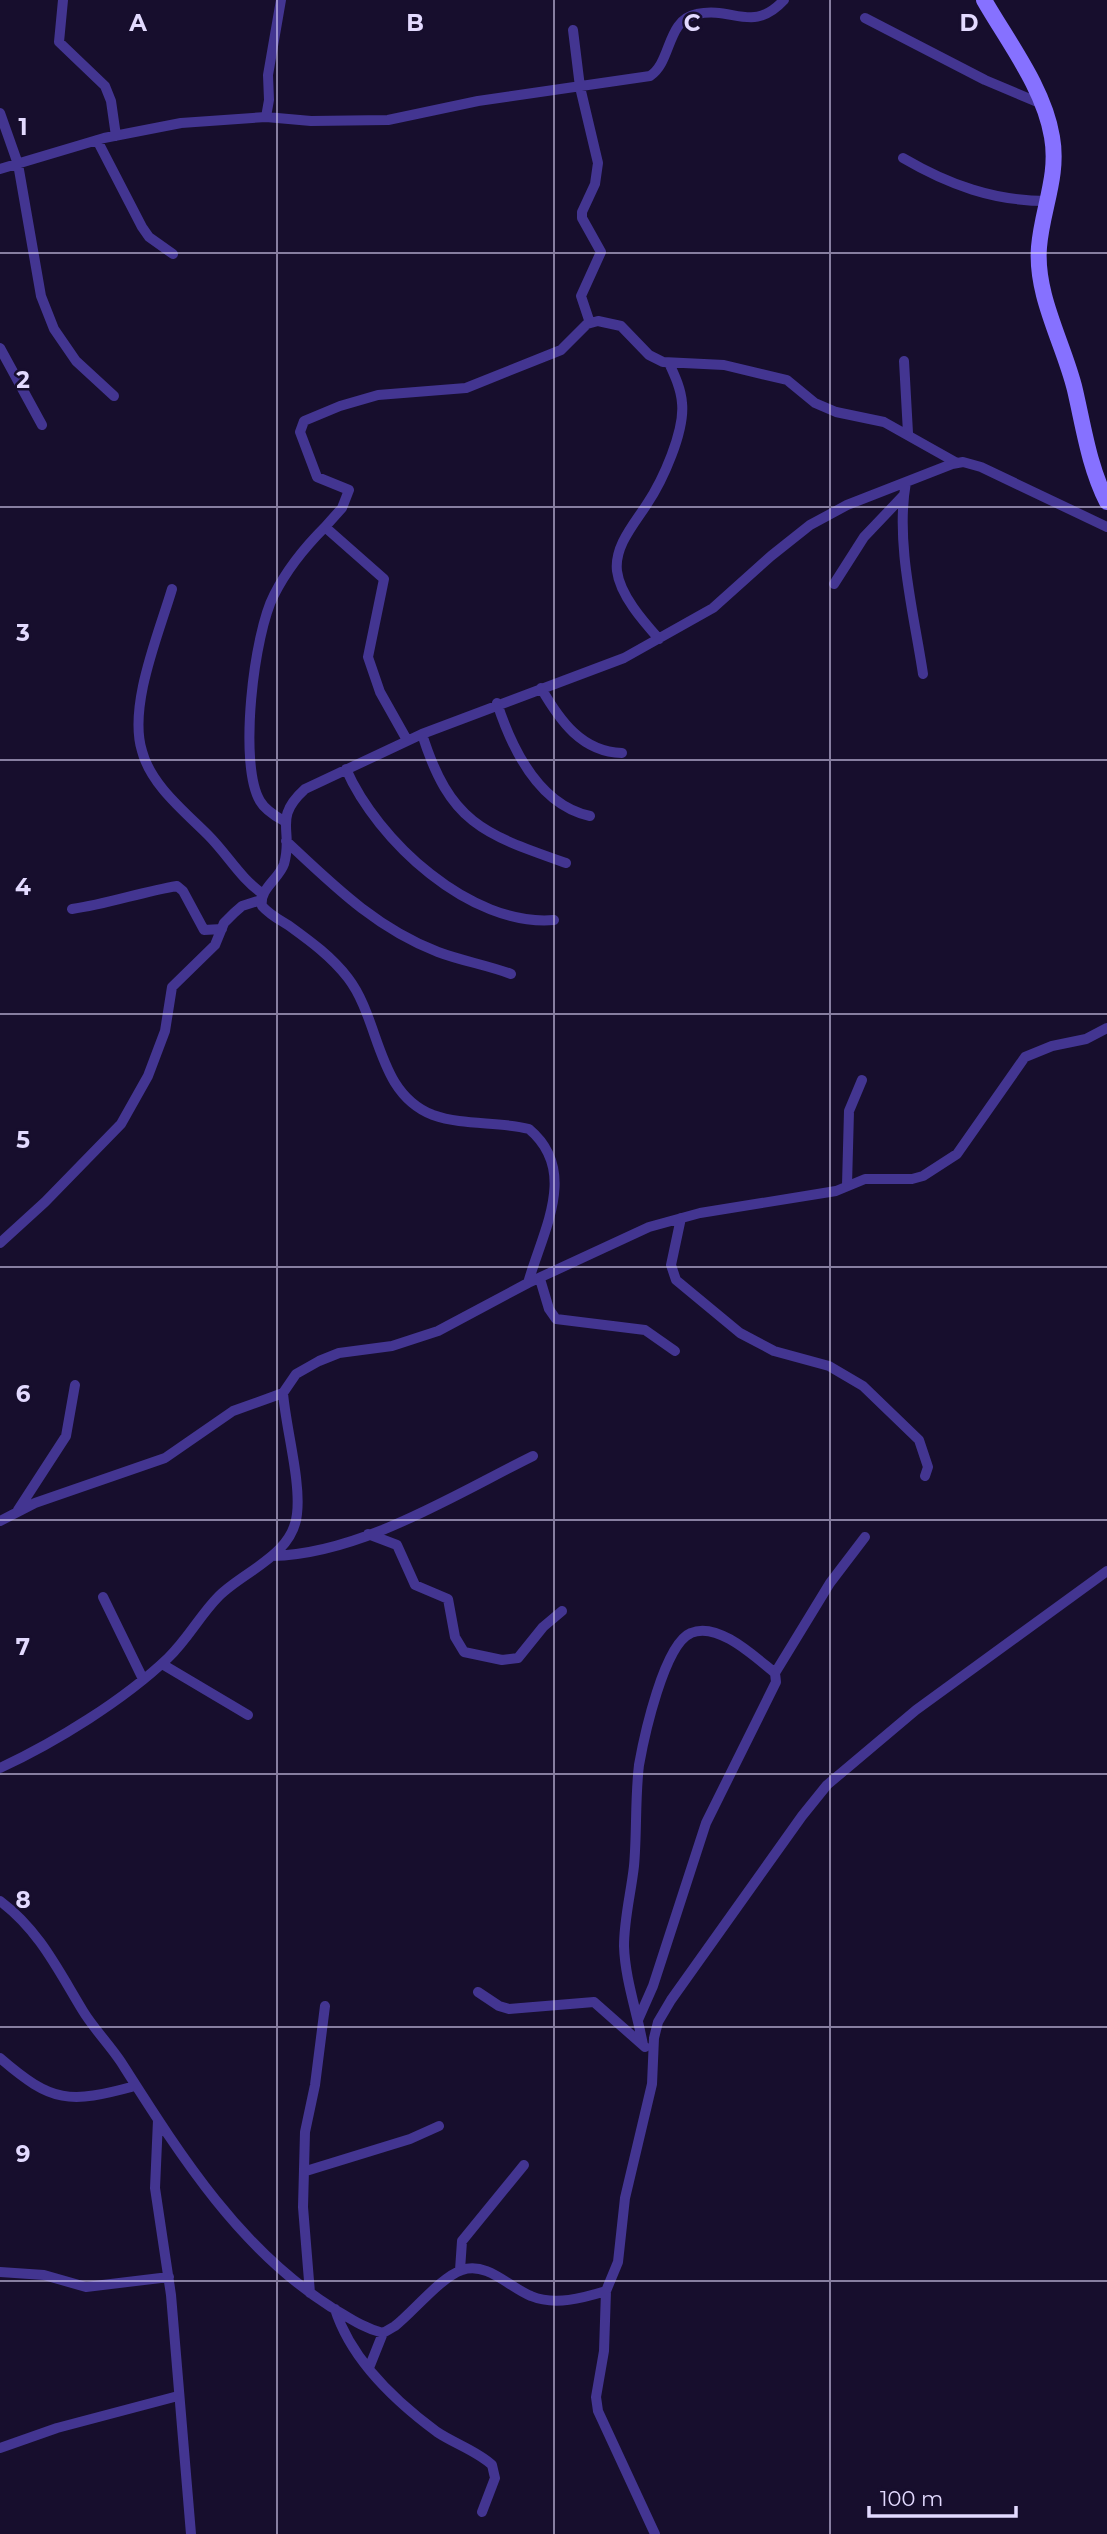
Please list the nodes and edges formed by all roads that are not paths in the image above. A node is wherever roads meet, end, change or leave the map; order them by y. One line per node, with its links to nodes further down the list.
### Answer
1 (64, 0): 11 (street)
2 (281, 0): 10 (street)
3 (784, 0): 7 (street)
4 (984, 0): 8 (street)
5 (865, 18): 8 (street)
6 (573, 30): 7 (street)
7 (580, 87): 10 (street); 18 (street)
8 (1041, 104): 16 (street)
9 (0, 113): 14 (street)
10 (266, 117): 11 (street)
11 (116, 136): 12 (street)
12 (97, 140): 14 (street); 17 (street)
13 (903, 158): 16 (street)
14 (18, 164): 15 (street); 22 (street)
15 (0, 169)
16 (1047, 201): 28 (street)
17 (173, 254)
18 (590, 323): 21 (street); 29 (street)
19 (0, 348): 23 (street)
20 (904, 361): 24 (street)
21 (668, 363): 24 (street); 33 (street)
22 (114, 396)
23 (42, 425)
24 (908, 433): 25 (street)
25 (957, 463): 26 (street); 30 (street)
26 (906, 482): 27 (street); 33 (street)
27 (903, 496): 31 (street); 34 (street)
28 (1107, 502)
29 (325, 527): 38 (street); 42 (street)
30 (1107, 527)
31 (834, 584)
32 (172, 589): 45 (street)
33 (659, 639): 35 (street)
34 (923, 674)
35 (541, 688): 36 (street); 39 (street)
36 (498, 703): 37 (street); 41 (street)
37 (422, 734): 38 (street); 44 (street)
38 (407, 740): 40 (street)
39 (622, 753)
40 (346, 769): 42 (street); 47 (street)
41 (590, 816)
42 (284, 821): 43 (street)
43 (286, 842): 45 (street); 49 (street)
44 (566, 863)
45 (262, 897): 48 (street); 56 (street)
46 (72, 909): 48 (street)
47 (554, 920)
48 (222, 929): 54 (street)
49 (511, 974)
50 (1107, 1028): 52 (street)
51 (862, 1080): 52 (street)
52 (847, 1185): 53 (street)
53 (681, 1218): 55 (street); 61 (street)
54 (0, 1243)
55 (540, 1279): 56 (street); 57 (street)
56 (528, 1283): 59 (street)
57 (675, 1351)
58 (75, 1385): 62 (street)
59 (283, 1393): 62 (street); 66 (street)
60 (533, 1456): 64 (street)
61 (925, 1475)
62 (16, 1512): 63 (street)
63 (0, 1521)
64 (368, 1534): 66 (street); 69 (street)
65 (864, 1537): 71 (street)
66 (272, 1556): 70 (street)
67 (1107, 1571): 80 (street)
68 (103, 1597): 72 (street)
69 (562, 1611)
70 (162, 1664): 72 (street); 73 (street)
71 (775, 1673): 78 (street); 78 (street)
72 (144, 1678): 74 (street)
73 (248, 1715)
74 (0, 1768)
75 (0, 1901): 82 (street)
76 (478, 1992): 79 (street)
77 (325, 2006): 86 (street)
78 (638, 2020): 79 (street)
79 (643, 2045): 80 (street)
80 (654, 2052): 90 (street)
81 (0, 2058): 82 (street)
82 (135, 2086): 83 (street)
83 (158, 2120): 89 (street); 91 (street)
84 (439, 2126): 86 (street)
85 (524, 2165): 87 (street)
86 (306, 2171): 91 (street)
87 (460, 2270): 90 (street); 93 (street)
88 (0, 2272): 89 (street)
89 (169, 2277): 95 (street)
90 (606, 2291): 99 (street)
91 (310, 2293): 92 (street)
92 (335, 2309): 93 (street); 94 (street)
93 (383, 2333): 94 (street)
94 (369, 2368): 97 (street)
95 (178, 2396): 96 (street); 98 (street)
96 (0, 2448)
97 (482, 2512)
98 (191, 2534)
99 (655, 2534)

